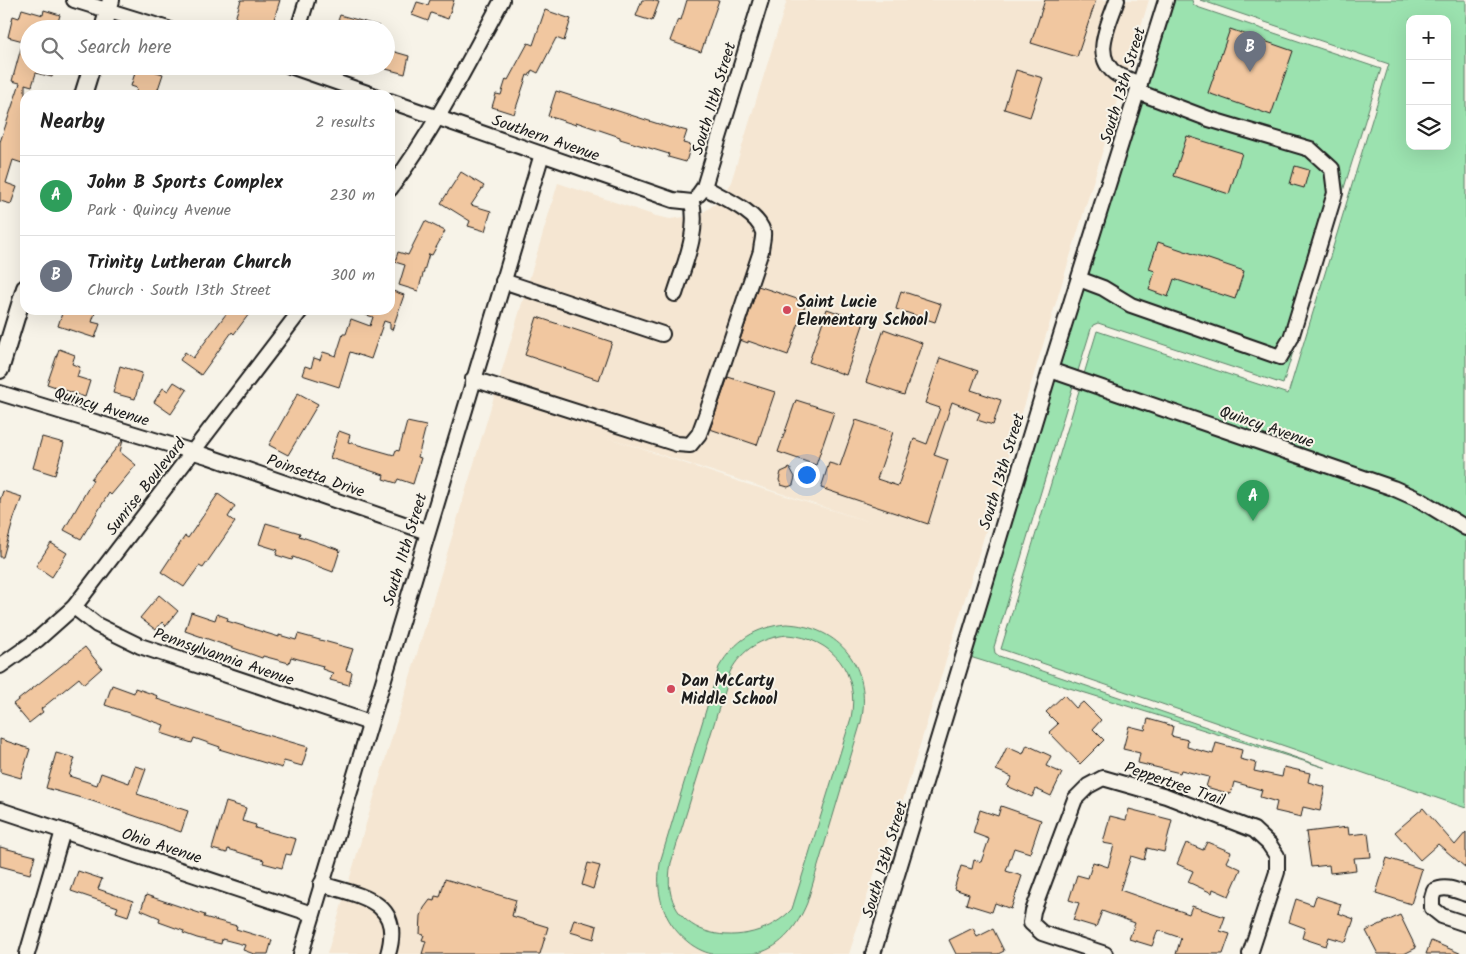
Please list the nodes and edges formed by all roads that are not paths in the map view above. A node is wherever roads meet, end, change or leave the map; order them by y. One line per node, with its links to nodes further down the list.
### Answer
1 (74, 0): 7 (street)
2 (307, 0): 10 (street)
3 (502, 0): 17 (street)
4 (761, 0): 20 (street, South 11th Street)
5 (1117, 0): 13 (street)
6 (1166, 0): 13 (street, South 13th Street)
7 (110, 5): 8 (main road); 9 (street)
8 (106, 20)
9 (146, 20)
10 (301, 20)
11 (89, 75): 14 (main road)
12 (316, 75): 15 (street)
13 (1139, 88): 22 (street, South 13th Street); 22 (street)
14 (85, 90)
15 (359, 90)
16 (395, 103): 17 (street, Southern Avenue)
17 (438, 118): 18 (street, Southern Avenue); 19 (street)
18 (542, 154): 21 (street, Southern Avenue); 23 (street, South 11th Street)
19 (395, 182)
20 (704, 187): 21 (street, South 11th Street); 30 (street)
21 (692, 202): 24 (street)
22 (1079, 279): 29 (street, South 13th Street)
23 (503, 281): 27 (street); 30 (street, South 11th Street)
24 (675, 294)
25 (20, 304): 28 (main road)
26 (296, 315): 32 (street, Sunrise Boulevard)
27 (662, 334)
28 (0, 370)
29 (1050, 370): 33 (street, Quincy Avenue); 47 (street, South 13th Street)
30 (474, 379): 34 (street, South 11th Street)
31 (0, 393): 32 (street, Quincy Avenue)
32 (194, 452): 34 (street, Poinsetta Drive); 35 (street, Sunrise Boulevard)
33 (1466, 528)
34 (427, 532): 37 (street, South 11th Street)
35 (74, 607): 36 (street, Sunrise Boulevard); 37 (street, Pennsylvannia Avenue)
36 (0, 666)
37 (370, 723): 40 (street, South 11th Street)
38 (0, 810): 39 (street, Ohio Avenue)
39 (63, 831): 42 (street, Ohio Avenue); 44 (street)
40 (321, 884): 42 (street, South 11th Street); 46 (street)
41 (1466, 894): 43 (street)
42 (312, 914): 45 (street, South 11th Street)
43 (1466, 924)
44 (27, 954)
45 (301, 954)
46 (388, 954)
47 (873, 954)
48 (1105, 954): 49 (street, Peppertree Trail)
49 (1250, 954)

